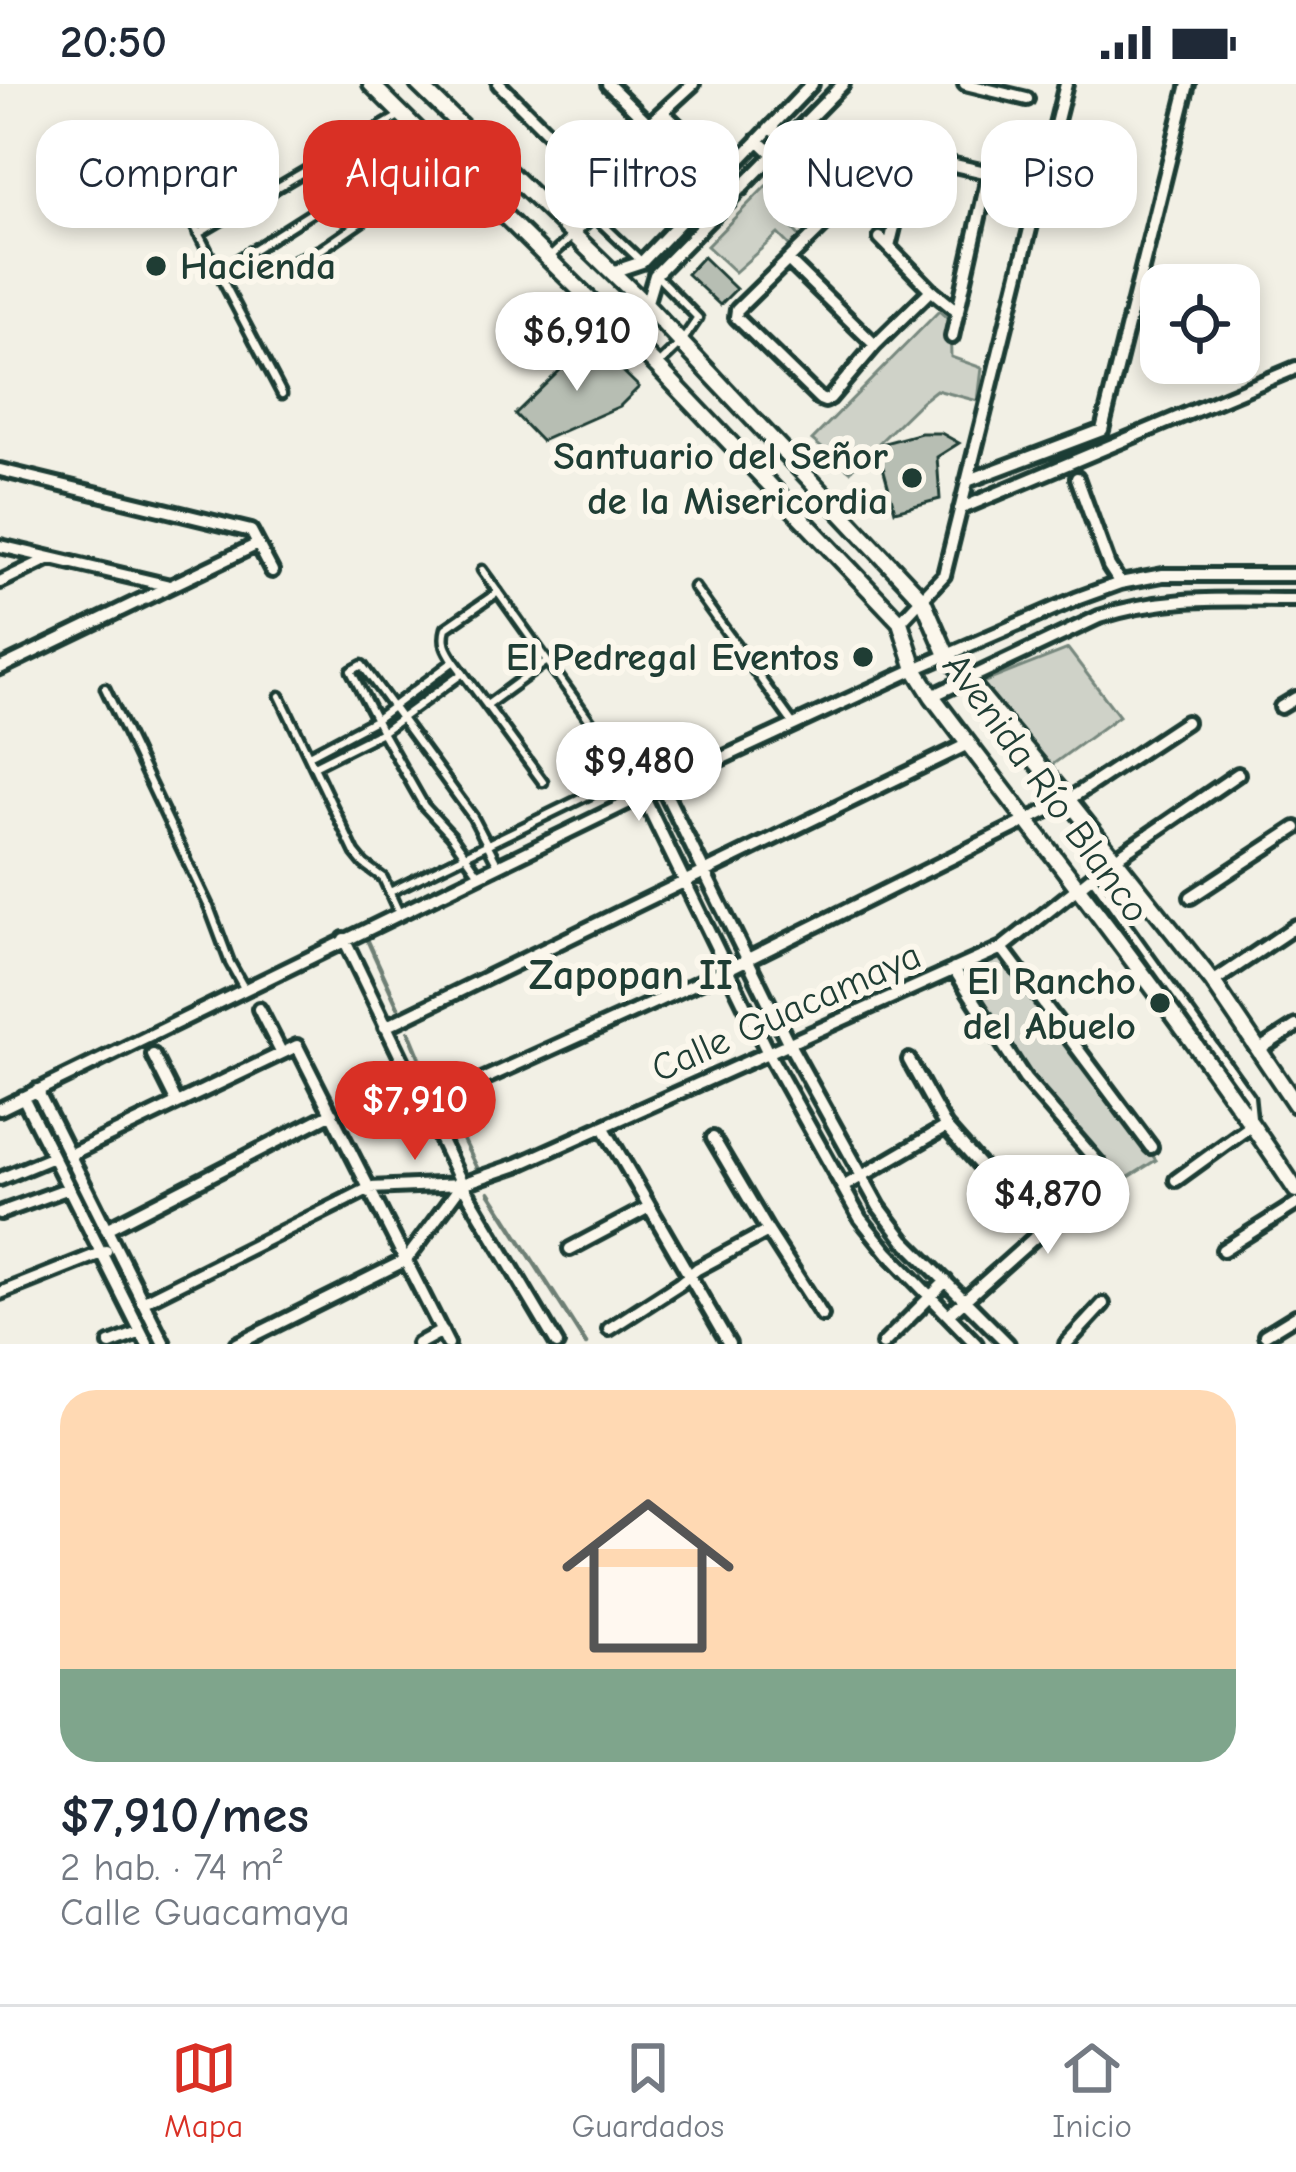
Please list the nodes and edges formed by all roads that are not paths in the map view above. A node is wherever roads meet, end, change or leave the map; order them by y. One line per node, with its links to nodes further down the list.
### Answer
1 (371, 84): 14 (street, Avenida Río Blanco)
2 (418, 84): 38 (street, Avenida Río Blanco)
3 (499, 84): 20 (street)
4 (608, 84): 15 (street)
5 (693, 84): 13 (street)
6 (812, 84): 18 (street)
7 (965, 84): 11 (street)
8 (1066, 84): 59 (street)
9 (1188, 84): 55 (street)
10 (842, 85): 19 (street)
11 (1010, 89): 12 (street)
12 (1027, 100)
13 (663, 112): 16 (street); 17 (street)
14 (406, 118): 37 (lane); 39 (street, Avenida Río Blanco)
15 (643, 120)
16 (654, 120)
17 (671, 120)
18 (778, 120)
19 (809, 120)
20 (545, 130)
21 (763, 135): 22 (street)
22 (758, 140): 23 (street); 24 (street)
23 (763, 145)
24 (739, 160)
25 (763, 167): 27 (street)
26 (739, 185): 27 (street)
27 (742, 188): 28 (street)
28 (739, 191)
29 (981, 209): 48 (street)
30 (303, 218): 42 (lane)
31 (195, 228): 37 (lane)
32 (352, 228): 42 (lane)
33 (674, 228): 41 (street)
34 (703, 228): 45 (street)
35 (822, 228): 40 (street)
36 (888, 228): 46 (street)
37 (198, 234): 43 (lane)
38 (573, 234): 39 (lane); 41 (lane); 44 (street, Avenida Río Blanco)
39 (549, 258): 52 (street, Avenida Río Blanco)
40 (789, 260): 51 (street); 51 (street)
41 (641, 262): 44 (street)
42 (231, 264): 43 (lane)
43 (216, 268): 54 (lane)
44 (612, 272): 47 (street, Avenida Río Blanco)
45 (655, 275): 47 (street); 50 (lane)
46 (932, 290): 48 (street); 51 (street)
47 (646, 305): 50 (street, Avenida Río Blanco)
48 (958, 312): 49 (street)
49 (952, 338)
50 (681, 343): 52 (lane); 72 (street, Avenida Río Blanco)
51 (875, 345)
52 (657, 366): 74 (street, Avenida Río Blanco)
53 (1296, 368): 56 (street)
54 (282, 394)
55 (1102, 430): 56 (street); 59 (street)
56 (1109, 447): 60 (street)
57 (0, 470): 61 (street)
58 (1077, 478): 68 (street)
59 (967, 482): 60 (street)
60 (960, 509): 72 (street)
61 (258, 544): 65 (street); 69 (street)
62 (0, 546): 63 (street)
63 (50, 558): 67 (street); 69 (street)
64 (482, 569): 71 (lane)
65 (272, 571)
66 (1296, 575): 68 (street)
67 (0, 582)
68 (1120, 583): 75 (street)
69 (170, 586): 78 (street)
70 (694, 587): 92 (lane)
71 (498, 592): 76 (lane); 77 (lane)
72 (923, 600): 74 (street); 75 (street, Avenida Río Blanco)
73 (1296, 600): 81 (street)
74 (900, 622): 79 (street, Avenida Río Blanco)
75 (947, 656): 79 (street); 81 (street, Avenida Río Blanco)
76 (454, 661): 80 (lane); 87 (lane)
77 (547, 662): 86 (lane); 94 (lane)
78 (0, 668)
79 (915, 669): 84 (street, Avenida Río Blanco); 92 (street)
80 (464, 673): 86 (lane); 90 (lane)
81 (967, 680): 84 (street); 103 (street, Avenida Río Blanco)
82 (105, 688): 124 (lane)
83 (280, 695): 96 (lane)
84 (932, 696): 95 (street, Avenida Río Blanco)
85 (1296, 698): 88 (street)
86 (487, 705): 100 (lane)
87 (394, 707): 89 (lane); 89 (lane); 90 (lane)
88 (1281, 707)
89 (376, 719): 93 (lane); 96 (lane)
90 (402, 719): 93 (lane); 106 (lane)
91 (1186, 722): 103 (street)
92 (794, 725): 101 (street)
93 (382, 732): 98 (lane); 107 (lane)
94 (601, 736)
95 (968, 744): 104 (street, Avenida Río Blanco); 110 (street)
96 (309, 755): 98 (lane)
97 (664, 758): 106 (lane)
98 (314, 766): 114 (lane)
99 (1238, 774): 108 (street, Calle Guacamaya)
100 (543, 782)
101 (662, 786): 102 (street); 110 (street)
102 (643, 796): 109 (street); 112 (street)
103 (1067, 800): 104 (street); 108 (street, Avenida Río Blanco)
104 (1028, 820): 113 (street, Avenida Río Blanco); 120 (street)
105 (1296, 828): 115 (street)
106 (487, 844): 107 (lane); 109 (lane)
107 (466, 855): 111 (lane); 114 (lane)
108 (1114, 859): 113 (street, Calle Guacamaya); 123 (street, Avenida Río Blanco)
109 (498, 865): 111 (street)
110 (705, 873): 112 (street); 120 (street)
111 (479, 874): 116 (street)
112 (686, 883): 121 (street); 127 (street)
113 (1086, 883): 119 (street, Calle Guacamaya); 141 (street, Avenida Río Blanco)
114 (390, 892): 116 (lane)
115 (1191, 897)
116 (399, 913): 118 (street)
117 (1296, 926): 123 (street)
118 (344, 939): 124 (street); 127 (street)
119 (1002, 948): 122 (street, Calle Guacamaya); 145 (street)
120 (747, 960): 121 (street); 128 (street)
121 (728, 969): 131 (street); 138 (street)
122 (954, 969): 128 (street, Calle Guacamaya); 171 (street)
123 (1213, 982): 129 (street, Avenida Río Blanco)
124 (244, 988): 134 (street)
125 (259, 1009): 130 (street)
126 (1296, 1026): 129 (street)
127 (385, 1027): 138 (street)
128 (788, 1044): 131 (street, Calle Guacamaya); 148 (street)
129 (1259, 1049): 137 (street, Avenida Río Blanco)
130 (281, 1052): 136 (street); 140 (street)
131 (769, 1053): 143 (street, Calle Guacamaya); 152 (street)
132 (153, 1055): 136 (street)
133 (909, 1060): 142 (street)
134 (37, 1090): 135 (street); 146 (street)
135 (23, 1097): 139 (street); 147 (street)
136 (177, 1103): 146 (street)
137 (1296, 1105)
138 (424, 1106): 151 (street)
139 (0, 1109)
140 (332, 1113): 154 (street); 160 (street)
141 (1252, 1125): 150 (street); 156 (street, Avenida Río Blanco)
142 (946, 1127): 148 (street); 155 (street)
143 (604, 1128): 151 (street, Calle Guacamaya); 158 (street)
144 (713, 1138): 161 (street)
145 (1151, 1147)
146 (69, 1155): 160 (street)
147 (52, 1156): 149 (street); 153 (street)
148 (861, 1177): 152 (street); 168 (street)
149 (0, 1179)
150 (1176, 1180)
151 (462, 1184): 154 (street, Calle Guacamaya); 166 (street); 186 (street)
152 (843, 1187): 170 (street)
153 (69, 1188): 159 (street); 165 (street)
154 (370, 1188): 166 (street); 172 (street)
155 (1002, 1190)
156 (1296, 1190)
157 (1296, 1204): 164 (street)
158 (649, 1207): 163 (street); 167 (street)
159 (0, 1213)
160 (106, 1229): 162 (street)
161 (768, 1231): 167 (street); 174 (street)
162 (115, 1246): 165 (street); 172 (street)
163 (570, 1249)
164 (1223, 1250)
165 (101, 1253): 169 (street); 180 (street)
166 (406, 1260): 178 (street); 183 (street)
167 (689, 1276): 177 (street); 187 (street)
168 (946, 1281): 170 (street); 171 (street)
169 (0, 1293)
170 (929, 1297): 175 (street); 188 (street)
171 (965, 1301): 175 (street); 190 (street)
172 (142, 1302): 182 (street)
173 (1103, 1304): 191 (street)
174 (822, 1315)
175 (949, 1315): 189 (street)
176 (1296, 1316): 179 (street)
177 (610, 1329)
178 (442, 1331): 184 (street); 185 (street)
179 (1265, 1335)
180 (144, 1338): 181 (street)
181 (110, 1344)
182 (164, 1344)
183 (237, 1344)
184 (418, 1344)
185 (448, 1344)
186 (557, 1344)
187 (728, 1344)
188 (884, 1344)
189 (976, 1344)
190 (1008, 1344)
191 (1066, 1344)

